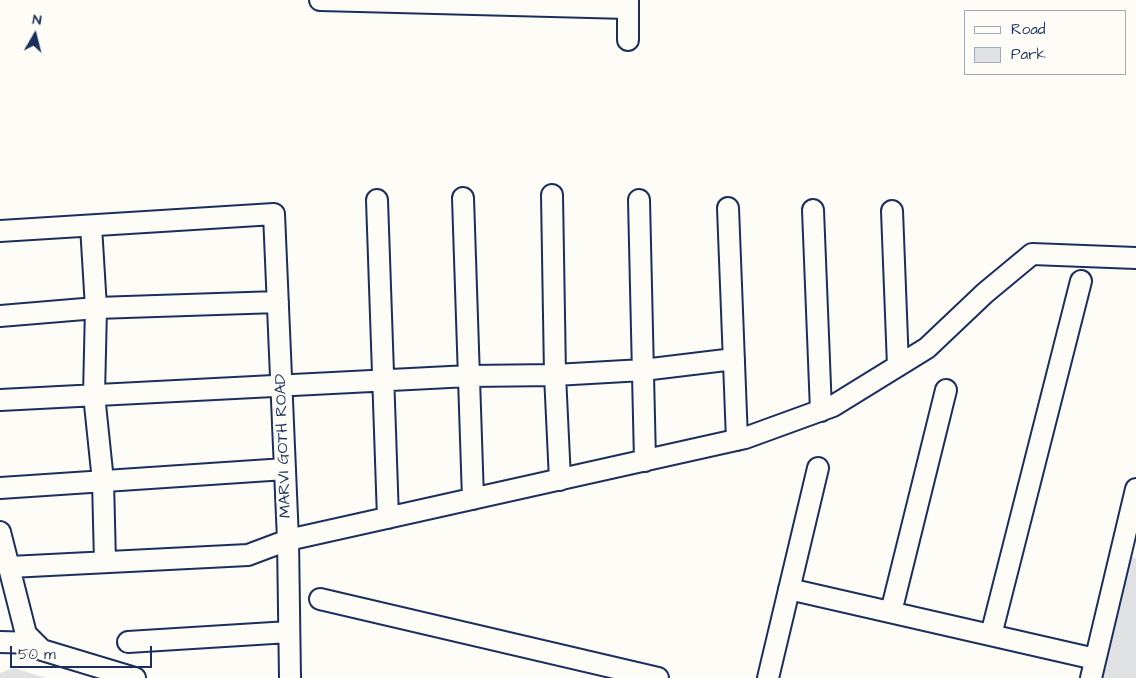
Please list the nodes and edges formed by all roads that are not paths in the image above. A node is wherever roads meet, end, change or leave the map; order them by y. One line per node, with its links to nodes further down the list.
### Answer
1 (320, 0): 2 (street)
2 (420, 2): 3 (street)
3 (628, 4): 4 (street)
4 (628, 40)
5 (552, 195): 22 (street)
6 (462, 198): 23 (street)
7 (377, 200): 24 (street)
8 (639, 200): 21 (street)
9 (728, 208): 19 (street)
10 (813, 210): 29 (street)
11 (892, 211): 20 (street)
12 (91, 226): 13 (street); 16 (street, MARVI GOTH ROAD); 17 (street)
13 (0, 231)
14 (1136, 258): 20 (street)
15 (1081, 281): 49 (street)
16 (278, 302): 17 (street); 25 (street, MARVI GOTH ROAD)
17 (96, 308): 18 (street); 27 (street)
18 (0, 316)
19 (734, 359): 21 (street); 30 (street)
20 (898, 366): 29 (street)
21 (643, 370): 22 (street); 31 (street)
22 (555, 375): 23 (street); 34 (street)
23 (469, 376): 24 (street); 38 (street)
24 (383, 380): 25 (street); 39 (street)
25 (282, 386): 27 (street); 33 (street, MARVI GOTH ROAD)
26 (946, 390): 47 (street)
27 (94, 395): 28 (street); 35 (street)
28 (0, 400)
29 (821, 410): 30 (street)
30 (737, 440): 31 (street)
31 (645, 461): 34 (street)
32 (818, 468): 45 (street)
33 (285, 469): 35 (street); 41 (street, MARVI GOTH ROAD)
34 (560, 480): 38 (street)
35 (103, 482): 36 (street); 43 (street)
36 (0, 488)
37 (1136, 489): 42 (street)
38 (473, 499): 39 (street)
39 (388, 518): 41 (street)
40 (1, 537): 44 (street)
41 (288, 540): 43 (street); 48 (street, MARVI GOTH ROAD)
42 (1128, 556): 53 (street)
43 (105, 562): 44 (street)
44 (10, 567): 52 (street)
45 (789, 589): 47 (street); 57 (street)
46 (320, 599): 56 (street)
47 (891, 612): 49 (street)
48 (289, 632): 51 (street); 55 (street, MARVI GOTH ROAD)
49 (991, 635): 53 (street)
50 (0, 642): 52 (street)
51 (128, 642)
52 (35, 643): 54 (street)
53 (1093, 668)
54 (135, 678)
55 (290, 678)
56 (658, 678)
57 (768, 678)

